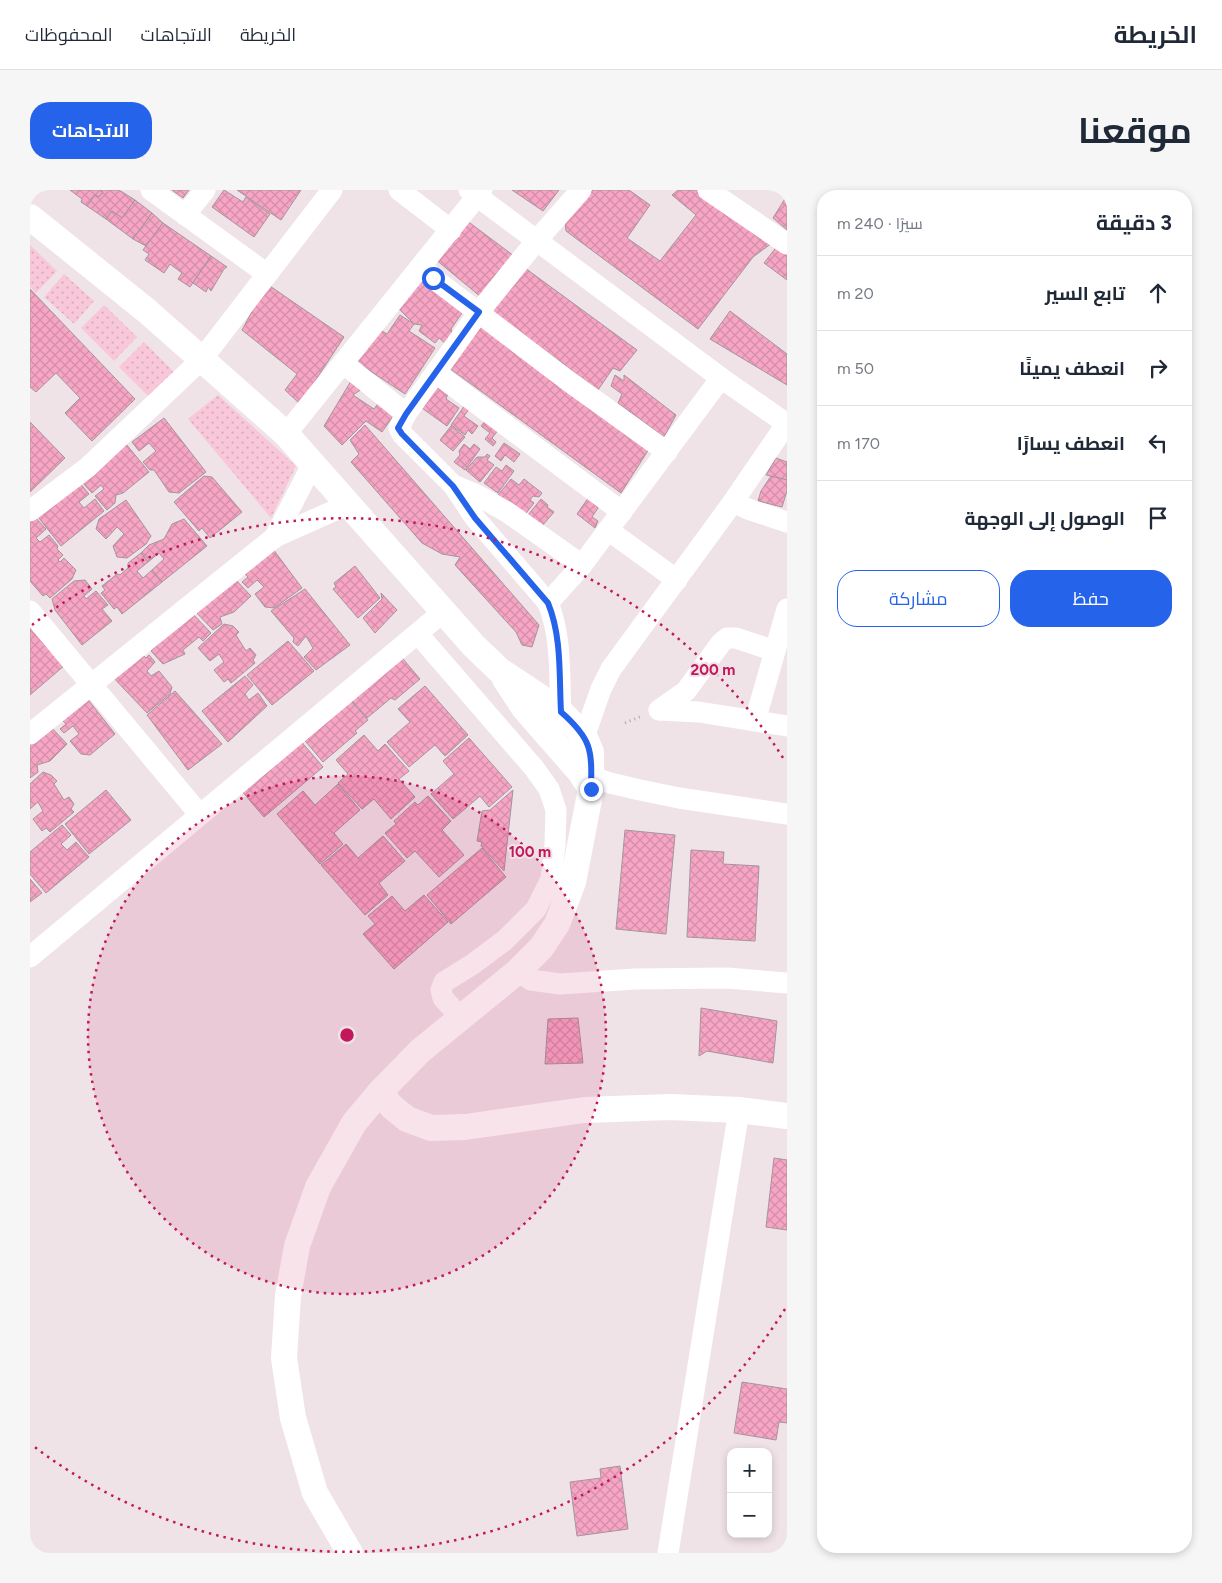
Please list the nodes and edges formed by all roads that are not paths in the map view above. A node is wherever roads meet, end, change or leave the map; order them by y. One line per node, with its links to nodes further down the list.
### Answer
1 (151, 190): 8 (street)
2 (205, 190): 8 (street)
3 (332, 190): 14 (street)
4 (399, 190): 10 (street)
5 (581, 190): 11 (street)
6 (708, 190): 12 (street)
7 (476, 192): 10 (street); 11 (street)
8 (185, 215): 14 (street)
9 (30, 217): 16 (street)
10 (450, 230): 13 (street)
11 (537, 240): 15 (street); 19 (street)
12 (787, 244)
13 (422, 265): 15 (street); 17 (street)
14 (268, 274): 16 (street)
15 (479, 312): 18 (street); 23 (street)
16 (202, 359): 22 (street); 28 (street)
17 (343, 363): 20 (street); 22 (street)
18 (436, 373): 20 (street); 29 (street)
19 (721, 378): 21 (street); 23 (street)
20 (406, 414): 25 (street)
21 (787, 424): 26 (street)
22 (286, 434): 24 (street)
23 (667, 452): 29 (street)
24 (313, 463): 27 (street); 32 (street)
25 (453, 486): 33 (street); 35 (street)
26 (734, 502): 30 (street); 34 (street)
27 (349, 504): 32 (street); 38 (street)
28 (30, 510)
29 (622, 512): 31 (street)
30 (787, 522)
31 (608, 530): 33 (street); 34 (street)
32 (275, 537): 42 (street)
33 (582, 565): 35 (street)
34 (677, 580): 48 (street)
35 (548, 603): 43 (street)
36 (787, 609): 40 (street)
37 (30, 610): 42 (street)
38 (444, 612): 39 (street); 41 (street)
39 (418, 634): 51 (street); 55 (street)
40 (775, 651): 44 (street); 44 (street)
41 (499, 670): 43 (street); 47 (street)
42 (92, 684): 46 (street); 51 (street)
43 (561, 712): 47 (street); 48 (street)
44 (755, 721): 45 (street)
45 (787, 726)
46 (30, 734)
47 (546, 734): 49 (street)
48 (584, 736): 49 (street)
49 (582, 773): 50 (street); 53 (street)
50 (787, 814)
51 (200, 815): 52 (street)
52 (30, 957)
53 (518, 971): 54 (street); 55 (street)
54 (787, 983)
55 (461, 1018): 56 (street)
56 (380, 1092): 57 (street); 59 (street)
57 (739, 1110): 58 (street); 60 (street)
58 (787, 1116)
59 (350, 1553)
60 (668, 1553)

